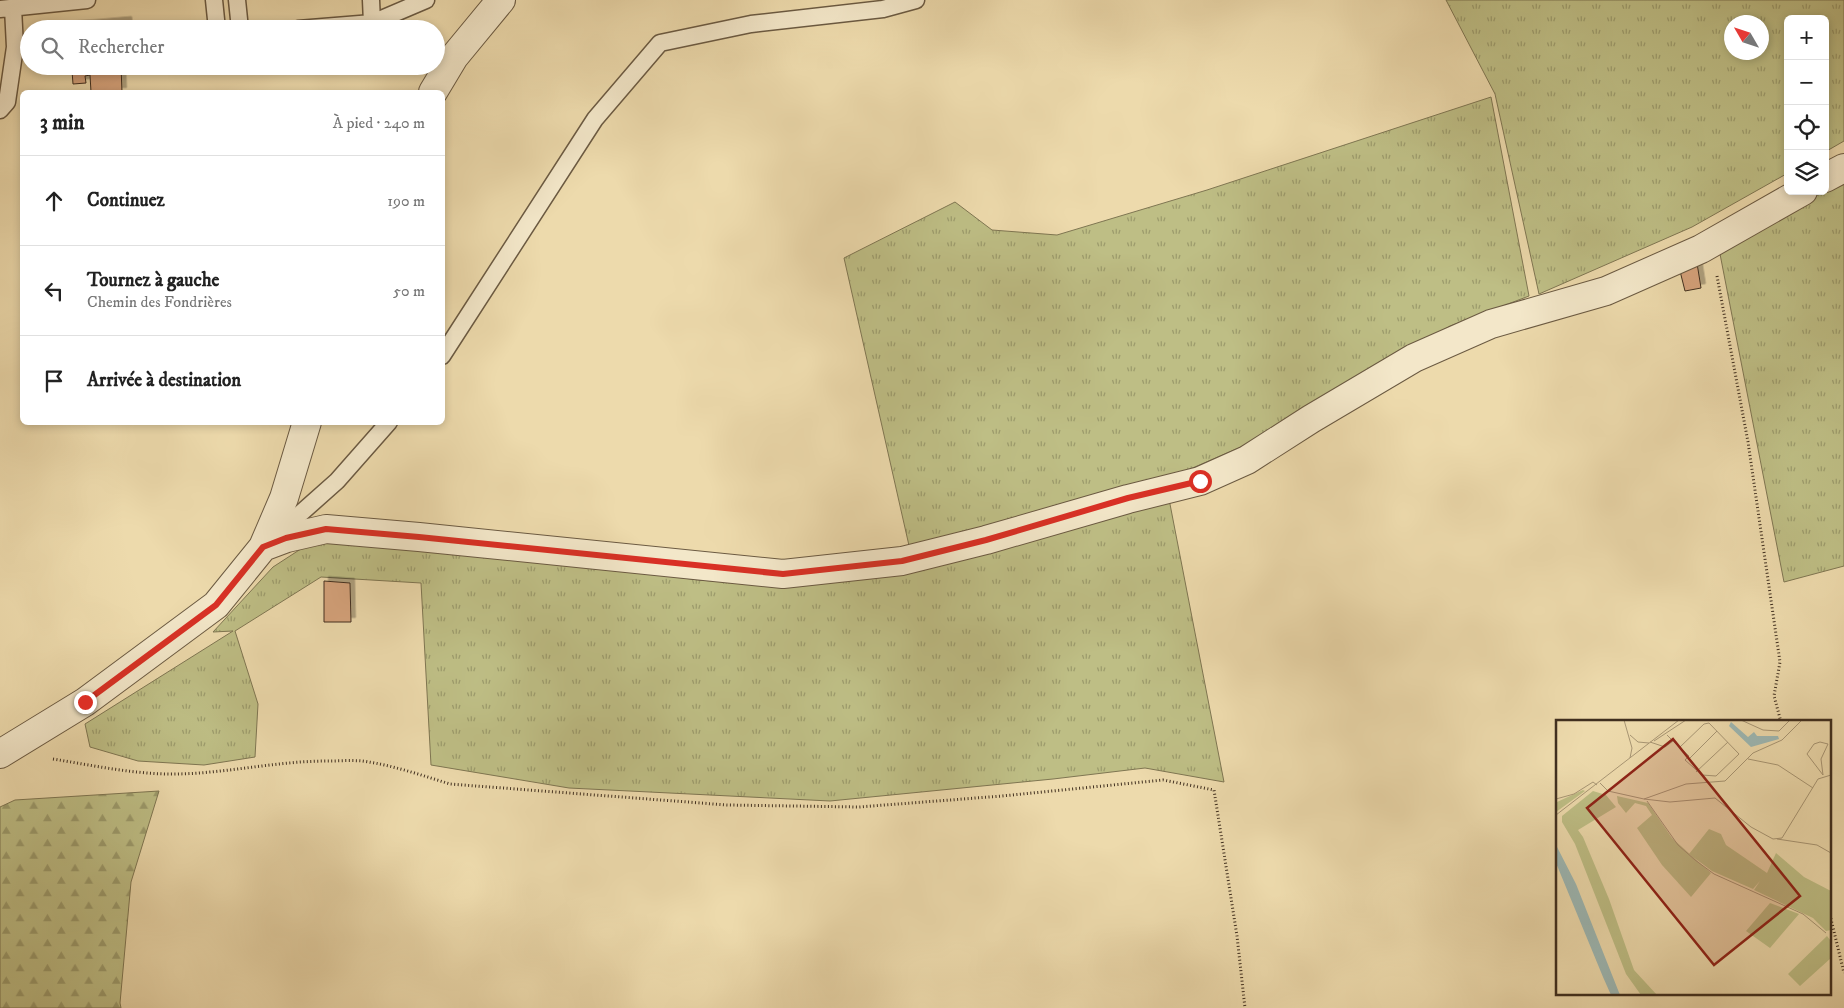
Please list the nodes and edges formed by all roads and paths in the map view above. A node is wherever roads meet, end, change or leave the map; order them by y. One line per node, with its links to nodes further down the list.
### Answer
1 (87, 0): 8 (lane)
2 (214, 0): 9 (lane)
3 (237, 0): 10 (lane)
4 (371, 0): 11 (lane)
5 (426, 0): 12 (lane)
6 (501, 0): 13 (street)
7 (916, 0): 21 (lane)
8 (6, 8): 16 (lane)
9 (216, 20)
10 (239, 20)
11 (372, 20)
12 (379, 20)
13 (445, 72)
14 (443, 75): 15 (street)
15 (434, 90)
16 (0, 110)
17 (1844, 168): 18 (street)
18 (1829, 176)
19 (1796, 195): 20 (street)
20 (1711, 243): 24 (street); 25 (path)
21 (445, 351)
22 (306, 425): 24 (street)
23 (386, 425): 24 (lane)
24 (263, 547): 26 (street)
25 (1780, 720)
26 (0, 754)
27 (46, 758): 30 (path)
28 (1832, 923): 29 (path)
29 (1844, 973)
30 (1245, 1008)

